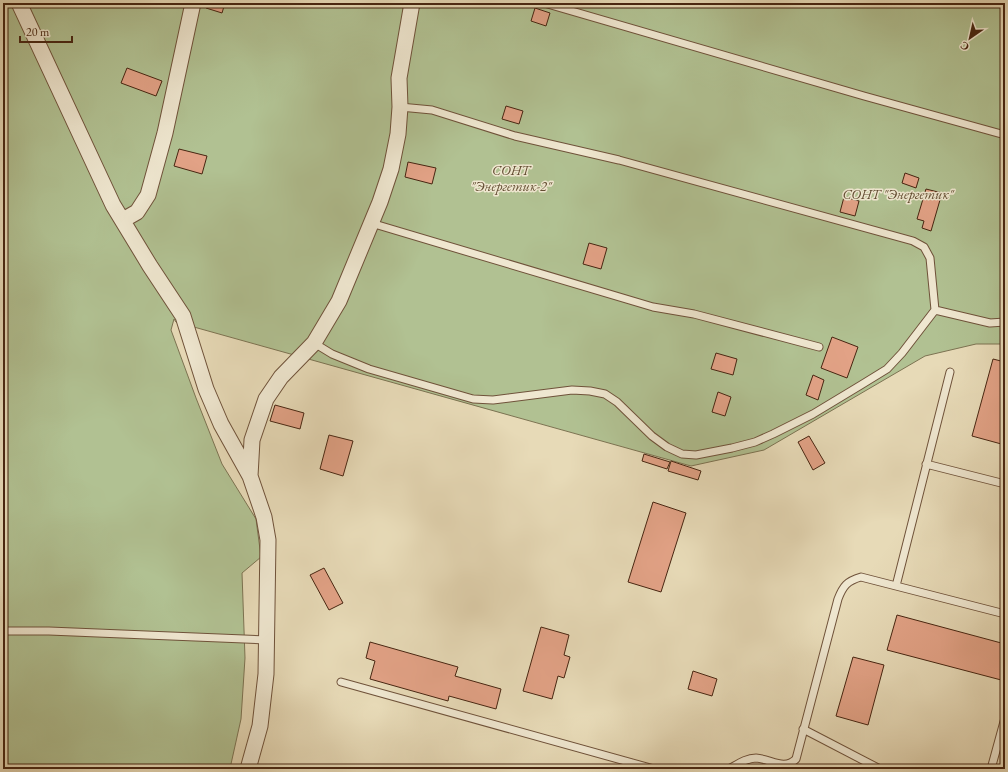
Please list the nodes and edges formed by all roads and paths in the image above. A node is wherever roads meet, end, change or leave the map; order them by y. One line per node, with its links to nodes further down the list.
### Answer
1 (19, 3): 7 (street)
2 (193, 3): 7 (street)
3 (412, 3): 5 (street)
4 (544, 3): 6 (lane)
5 (400, 106): 8 (street); 9 (lane)
6 (1005, 135)
7 (122, 220): 15 (street)
8 (371, 223): 11 (street); 12 (lane)
9 (935, 310): 10 (lane); 11 (lane)
10 (1005, 322)
11 (314, 344): 15 (street)
12 (819, 347)
13 (950, 372): 14 (lane)
14 (926, 464): 16 (lane); 17 (lane)
15 (250, 476): 20 (street)
16 (1005, 484)
17 (896, 586): 18 (lane); 23 (lane)
18 (1005, 614)
19 (3, 631): 20 (lane)
20 (267, 640): 24 (street)
21 (341, 682): 25 (lane)
22 (1005, 718): 28 (lane)
23 (803, 729): 26 (lane); 27 (lane)
24 (248, 769)
25 (654, 769)
26 (729, 769)
27 (880, 769)
28 (991, 769)

